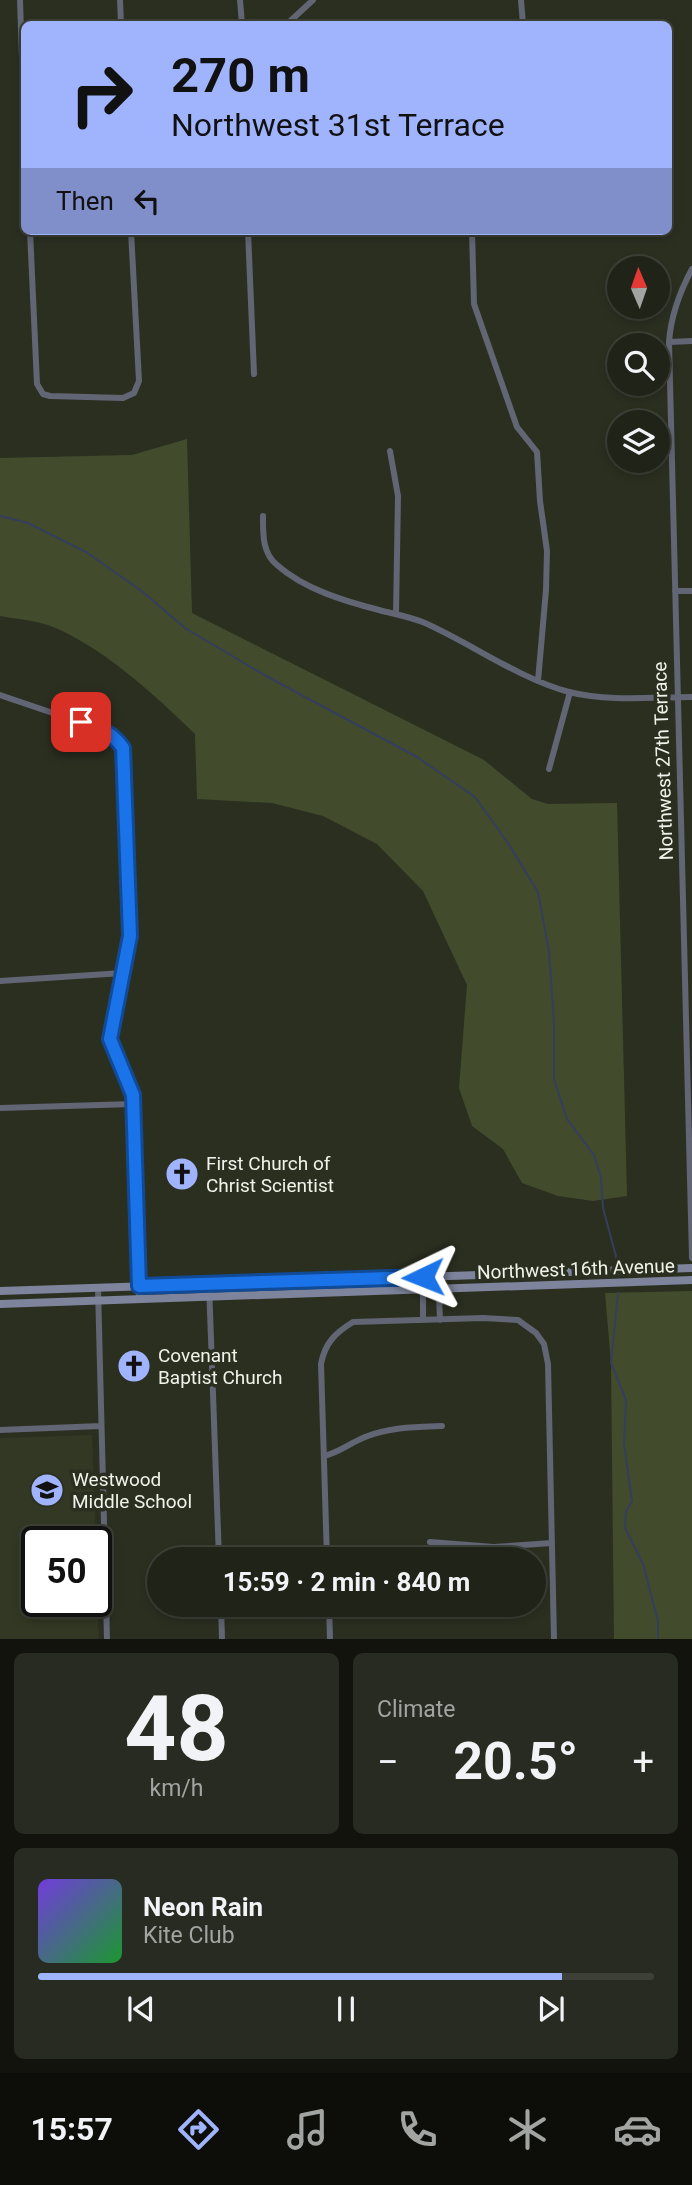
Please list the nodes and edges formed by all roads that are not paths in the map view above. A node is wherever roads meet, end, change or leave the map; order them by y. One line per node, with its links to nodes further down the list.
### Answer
1 (20, 0): 10 (street)
2 (120, 0): 6 (street)
3 (240, 0): 7 (street)
4 (313, 0): 8 (street)
5 (521, 0): 9 (street)
6 (121, 21)
7 (242, 21)
8 (290, 21)
9 (523, 21)
10 (21, 24)
11 (30, 235): 12 (street)
12 (131, 235)
13 (248, 235): 19 (street)
14 (472, 235): 26 (street)
15 (692, 269): 16 (street, Northwest 27th Terrace)
16 (670, 333)
17 (692, 341): 18 (street)
18 (670, 342)
19 (254, 374)
20 (670, 384): 23 (street, Northwest 27th Terrace)
21 (390, 451): 25 (street)
22 (263, 516): 25 (street)
23 (675, 591): 24 (street); 30 (street, Northwest 27th Terrace)
24 (692, 591)
25 (396, 614): 26 (street)
26 (537, 681): 27 (street)
27 (570, 692): 30 (street); 31 (street)
28 (0, 695): 33 (street)
29 (692, 696): 30 (street)
30 (678, 697): 32 (street, Northwest 27th Terrace)
31 (549, 769)
32 (688, 967): 35 (street, Northwest 27th Terrace)
33 (123, 973): 34 (street); 36 (street)
34 (0, 981)
35 (690, 1077): 38 (street, Northwest 27th Terrace)
36 (133, 1104): 37 (street); 46 (street)
37 (0, 1108)
38 (692, 1258)
39 (692, 1268): 40 (main road, Northwest 16th Avenue)
40 (561, 1272): 41 (main road, Northwest 16th Avenue); 45 (main road)
41 (434, 1276): 42 (main road, Northwest 16th Avenue); 48 (street)
42 (423, 1277): 44 (main road, Northwest 16th Avenue); 49 (street)
43 (692, 1280): 45 (main road, Northwest 16th Avenue)
44 (209, 1284): 46 (main road, Northwest 16th Avenue); 51 (street)
45 (562, 1285): 48 (main road, Northwest 16th Avenue)
46 (139, 1286): 47 (main road, Northwest 16th Avenue); 52 (street)
47 (98, 1288): 50 (main road, Northwest 16th Avenue); 53 (street)
48 (438, 1289): 49 (main road, Northwest 16th Avenue); 56 (street)
49 (424, 1290): 51 (main road, Northwest 16th Avenue); 55 (street)
50 (0, 1291)
51 (209, 1297): 52 (main road, Northwest 16th Avenue); 63 (street)
52 (139, 1299): 53 (main road, Northwest 16th Avenue)
53 (98, 1301): 54 (main road, Northwest 16th Avenue); 57 (street)
54 (0, 1304)
55 (423, 1320): 56 (street); 60 (street)
56 (440, 1320): 62 (street)
57 (101, 1426): 59 (street); 67 (street)
58 (442, 1426): 60 (street)
59 (0, 1430)
60 (324, 1455): 64 (street)
61 (429, 1542): 62 (street)
62 (552, 1543): 70 (street)
63 (219, 1547)
64 (327, 1547)
65 (221, 1617): 68 (street)
66 (329, 1617): 69 (street)
67 (107, 1639)
68 (222, 1639)
69 (330, 1639)
70 (554, 1639)

